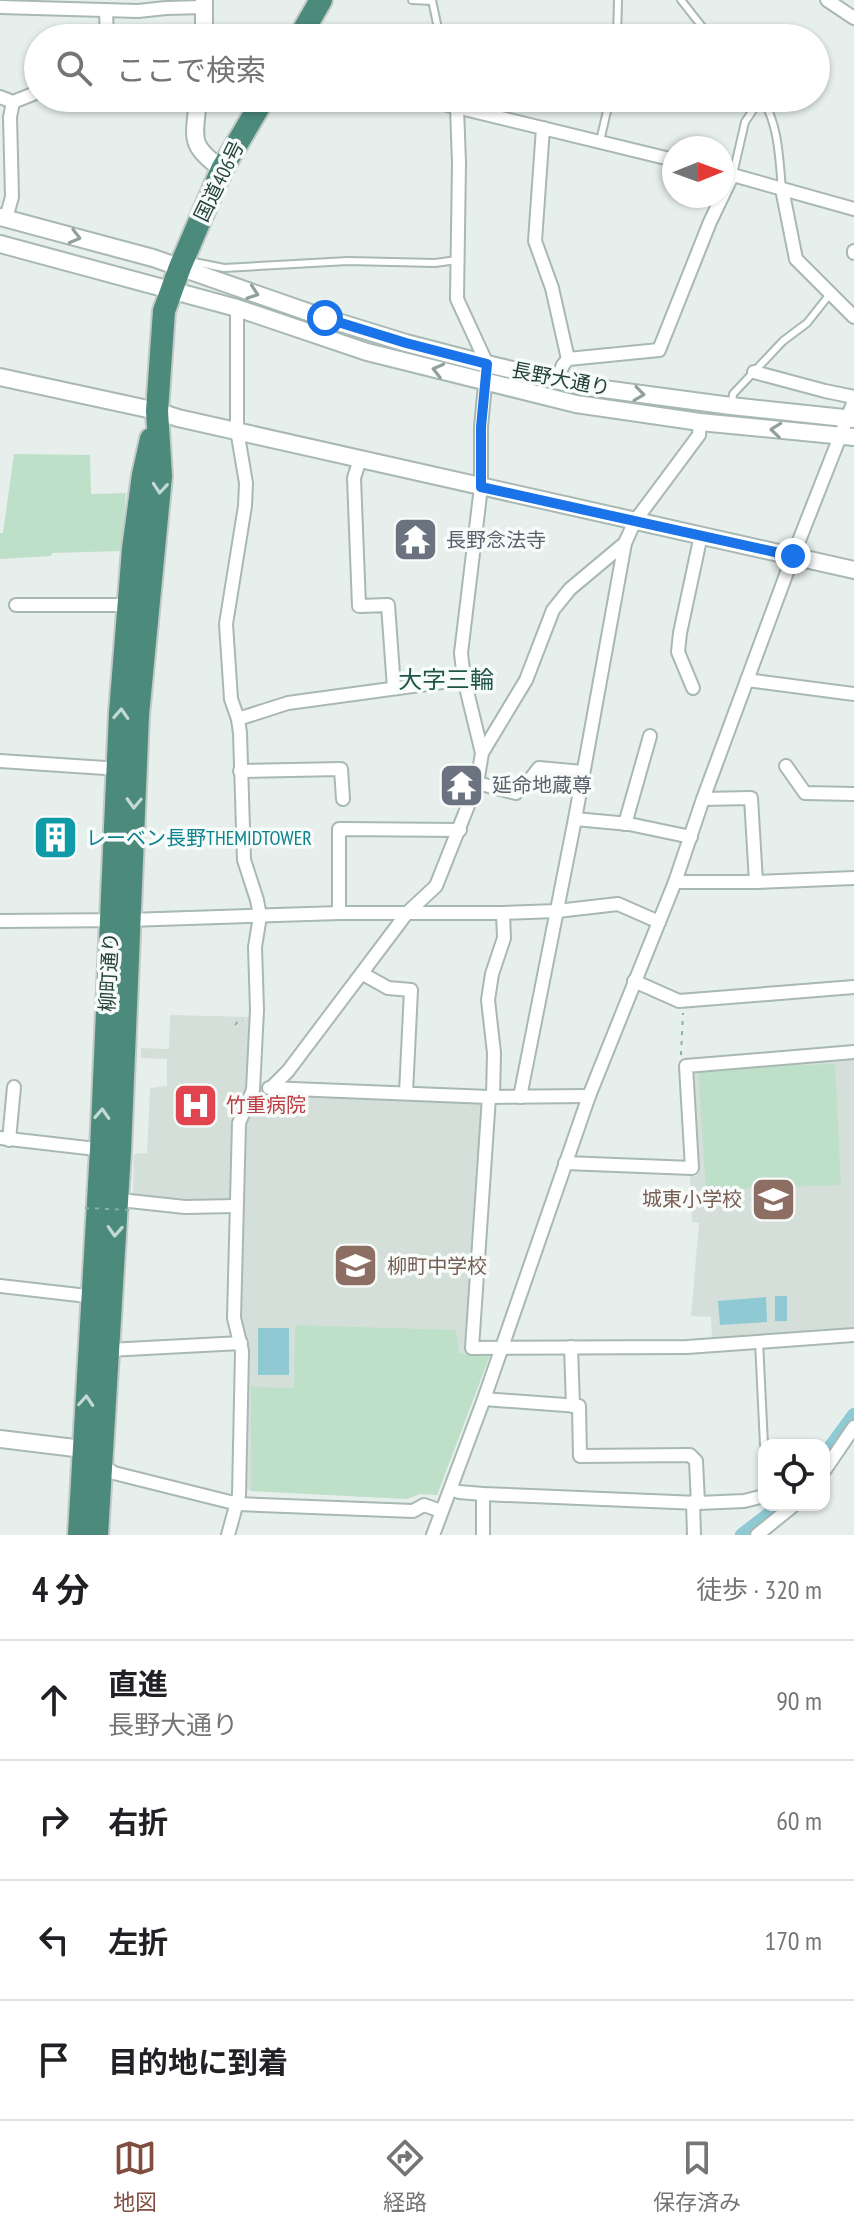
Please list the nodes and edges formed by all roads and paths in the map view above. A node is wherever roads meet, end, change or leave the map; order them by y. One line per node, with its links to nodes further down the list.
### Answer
1 (321, 0): 14 (highway)
2 (412, 0): 3 (lane)
3 (432, 0): 15 (lane)
4 (618, 0): 16 (lane)
5 (681, 0): 17 (lane)
6 (827, 0): 11 (street)
7 (204, 3): 8 (street); 13 (street)
8 (157, 4): 10 (street)
9 (0, 7): 10 (street)
10 (106, 11): 12 (street)
11 (854, 18)
12 (106, 24)
13 (204, 24)
14 (307, 24)
15 (437, 24)
16 (617, 24)
17 (700, 24)
18 (0, 97): 20 (street)
19 (24, 98): 20 (street)
20 (13, 102): 37 (street)
21 (197, 112): 32 (street)
22 (256, 112): 32 (highway, 国道406号)
23 (456, 112): 39 (street)
24 (487, 112): 28 (street)
25 (607, 112): 29 (lane)
26 (752, 112): 30 (lane)
27 (770, 112): 34 (lane)
28 (543, 128): 29 (street); 45 (street)
29 (600, 142): 31 (street)
30 (734, 153)
31 (662, 157)
32 (222, 169): 40 (highway, 国道406号)
33 (734, 175): 34 (street)
34 (782, 189): 36 (street); 42 (street)
35 (715, 208): 45 (street)
36 (854, 209)
37 (3, 218): 40 (street, 長野大通り, one-way to 40)
38 (0, 244): 41 (street, 長野大通り)
39 (457, 260): 40 (lane); 47 (street)
40 (181, 263): 41 (highway, 柳町通り); 47 (street, 長野大通り, one-way to 47)
41 (171, 290): 43 (street, 長野大通り); 52 (highway, 柳町通り)
42 (830, 294): 44 (street); 46 (lane)
43 (237, 308): 47 (street, 長野大通り, one-way to 43); 55 (street)
44 (854, 317)
45 (568, 359): 49 (street)
46 (754, 372): 50 (street); 51 (lane)
47 (486, 373): 49 (street, 長野大通り); 54 (street, 長野大通り); 58 (street)
48 (0, 377): 52 (street)
49 (557, 380): 51 (street, 長野大通り, one-way to 51)
50 (854, 399): 53 (street)
51 (731, 406): 53 (street, 長野大通り)
52 (157, 411): 55 (street); 65 (highway, 柳町通り)
53 (851, 418): 56 (street)
54 (700, 422): 56 (street, 長野大通り, one-way to 54); 59 (street)
55 (237, 430): 57 (street); 71 (street)
56 (847, 437): 62 (street)
57 (360, 459): 58 (street); 68 (street)
58 (481, 487): 59 (street); 66 (street)
59 (635, 521): 60 (street); 61 (street)
60 (701, 535): 62 (street); 69 (street)
61 (625, 543): 73 (street); 78 (street)
62 (793, 556): 63 (street); 67 (street)
63 (854, 570)
64 (16, 605): 65 (street)
65 (138, 606): 76 (highway, 柳町通り)
66 (464, 679): 68 (street); 73 (street)
67 (747, 680): 70 (street); 82 (street)
68 (394, 688): 71 (street)
69 (693, 688)
70 (854, 694)
71 (238, 719): 77 (street)
72 (650, 736): 84 (street)
73 (482, 753): 79 (street)
74 (0, 761): 76 (street)
75 (786, 766): 80 (street)
76 (127, 770): 95 (highway, 柳町通り)
77 (240, 771): 81 (street); 94 (street)
78 (583, 772): 79 (street); 83 (street)
79 (477, 783): 85 (street)
80 (854, 794)
81 (343, 799)
82 (703, 799): 86 (street); 89 (street)
83 (575, 819): 84 (street); 90 (street)
84 (625, 824): 86 (street)
85 (460, 830): 91 (street); 92 (street)
86 (691, 837): 88 (street)
87 (854, 878): 89 (street)
88 (675, 882): 89 (street); 97 (street)
89 (756, 882)
90 (557, 911): 93 (street); 97 (street); 110 (street)
91 (339, 913): 92 (street); 94 (street)
92 (407, 913): 93 (street); 98 (street)
93 (503, 913): 109 (street)
94 (260, 916): 95 (street); 106 (street)
95 (120, 920): 96 (street); 112 (highway, 柳町通り)
96 (0, 921)
97 (659, 922): 99 (street)
98 (363, 974): 105 (street); 107 (street)
99 (634, 981): 101 (street); 108 (street)
100 (854, 987): 101 (street)
101 (684, 1001): 103 (path)
102 (854, 1052): 103 (street)
103 (686, 1066): 113 (street)
104 (14, 1087): 111 (street)
105 (271, 1088): 106 (street); 107 (street)
106 (253, 1090): 115 (street)
107 (406, 1093): 109 (street)
108 (589, 1096): 110 (street); 113 (street)
109 (491, 1097): 110 (street); 122 (street)
110 (520, 1097)
111 (5, 1139): 112 (street)
112 (110, 1151): 114 (highway, 柳町通り)
113 (565, 1163): 122 (street)
114 (107, 1204): 115 (street); 117 (highway, 柳町通り)
115 (236, 1206): 120 (street)
116 (0, 1286): 117 (street)
117 (102, 1297): 123 (highway, 柳町通り); 131 (highway, 柳町通り, one-way to 117)
118 (854, 1335): 119 (street)
119 (759, 1341): 121 (street); 128 (lane)
120 (241, 1343): 123 (street); 138 (street)
121 (571, 1347): 122 (street); 125 (street)
122 (501, 1348): 124 (street)
123 (108, 1350): 133 (highway, 柳町通り)
124 (484, 1399): 125 (street); 134 (street)
125 (573, 1406): 137 (street)
126 (854, 1427): 130 (street)
127 (0, 1439): 131 (street)
128 (764, 1439)
129 (854, 1446): 130 (street)
130 (840, 1447): 132 (street)
131 (83, 1449): 133 (street); 141 (highway, 柳町通り)
132 (830, 1462)
133 (101, 1464): 138 (street); 142 (highway, 柳町通り)
134 (451, 1489): 135 (street); 139 (street)
135 (483, 1494): 137 (street); 145 (street)
136 (758, 1498): 137 (street)
137 (696, 1502): 146 (street)
138 (238, 1504): 139 (street); 143 (street)
139 (441, 1511): 144 (street)
140 (787, 1511): 147 (street)
141 (79, 1535)
142 (97, 1535)
143 (228, 1535)
144 (433, 1535)
145 (483, 1535)
146 (694, 1535)
147 (757, 1535)

